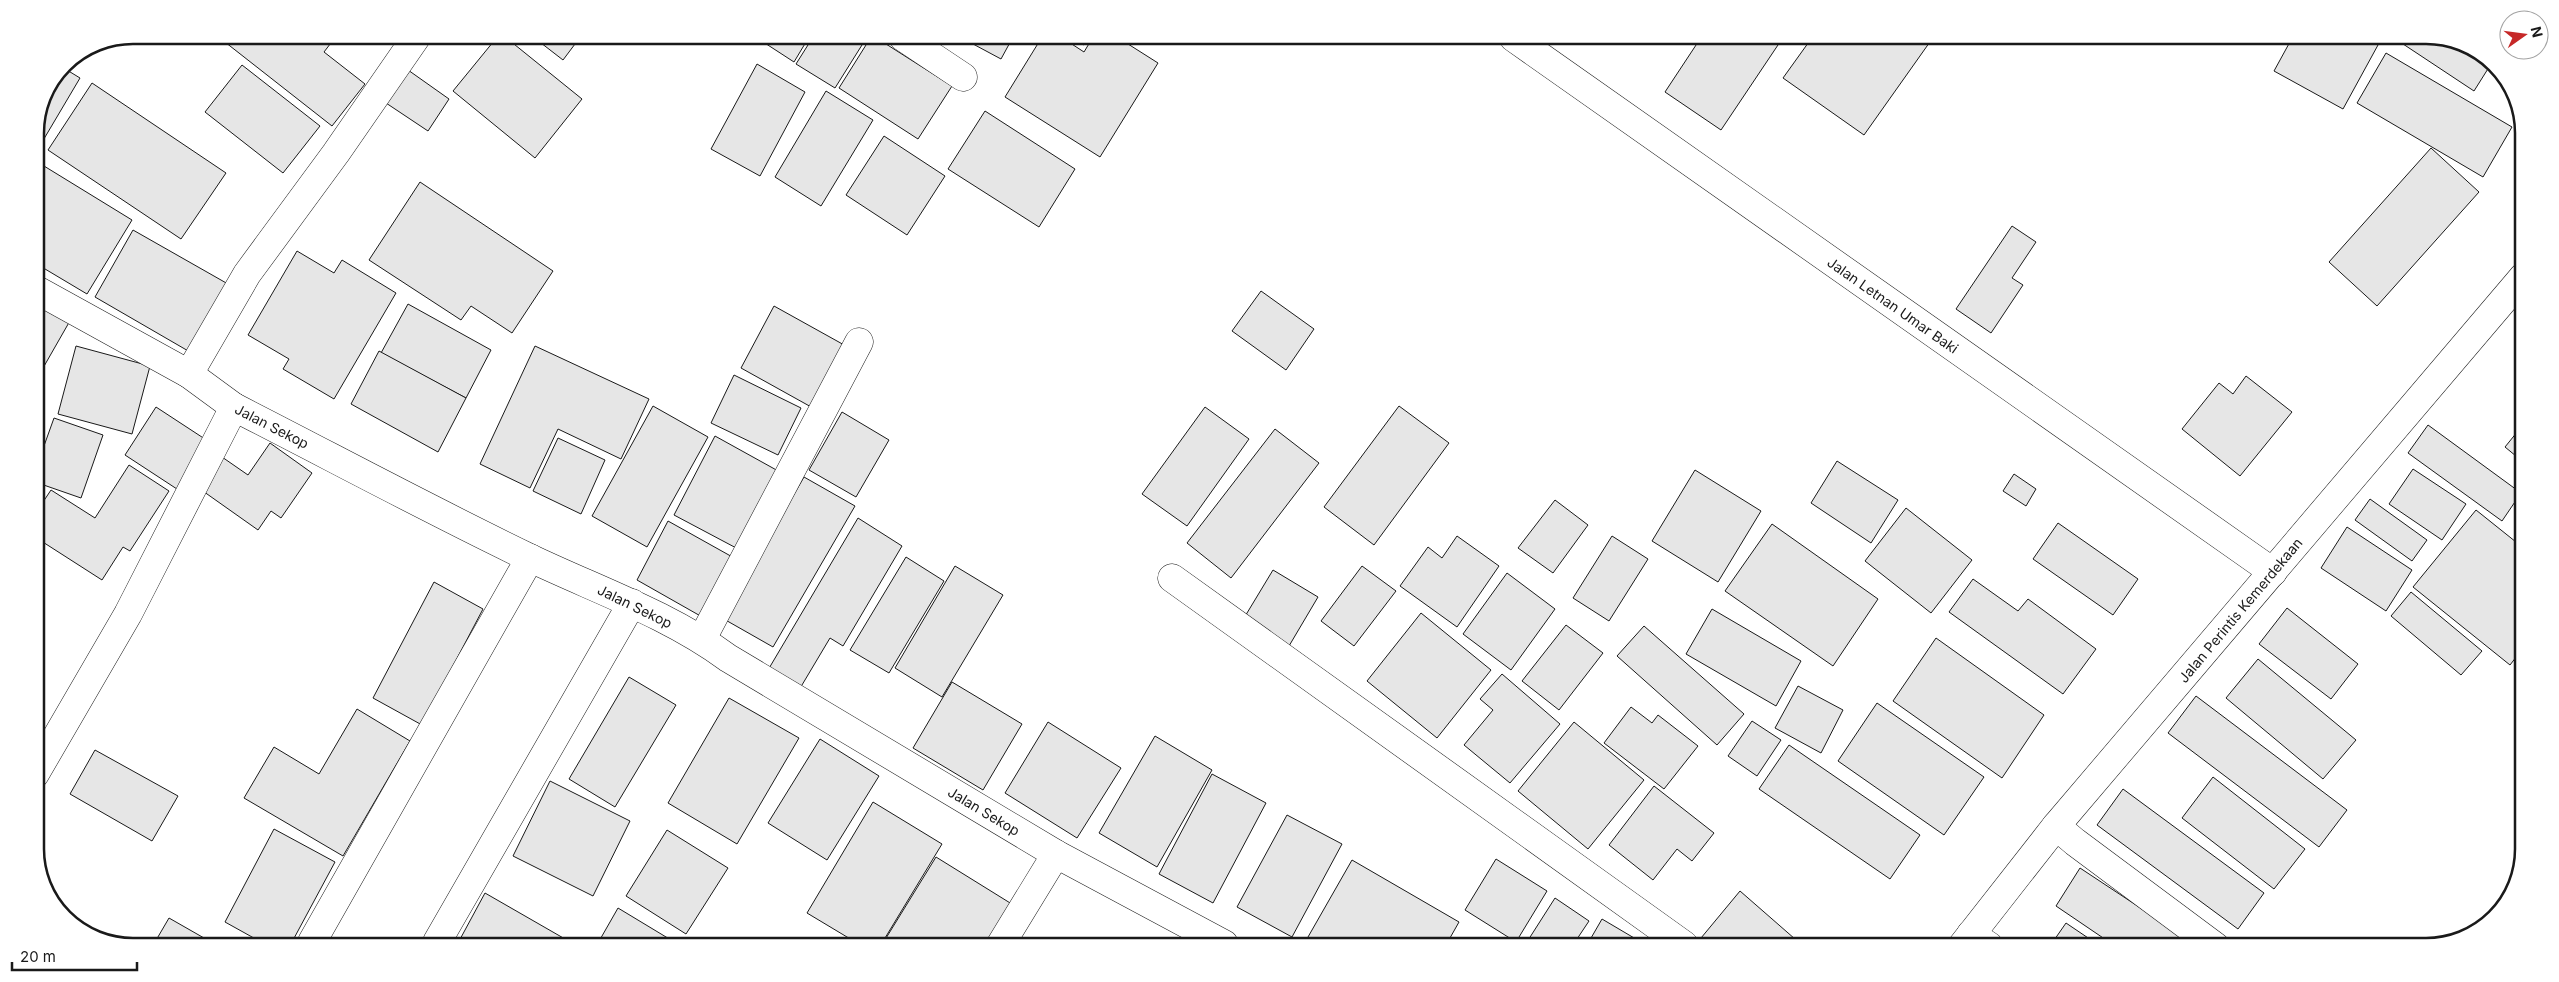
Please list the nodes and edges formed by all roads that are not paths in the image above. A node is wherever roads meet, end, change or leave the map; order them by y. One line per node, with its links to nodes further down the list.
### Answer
1 (411, 44): 8 (street)
2 (914, 44): 4 (street)
3 (1523, 44): 11 (street, Jalan Letnan Umar Baki)
4 (963, 77)
5 (2515, 286): 11 (street, Jalan Perintis Kemerdekaan)
6 (44, 294): 8 (street, Jalan Sekop)
7 (859, 342): 14 (street)
8 (189, 374): 9 (street, Jalan Sekop)
9 (234, 407): 10 (street, Jalan Sekop); 15 (street)
10 (530, 558): 13 (street, Jalan Sekop); 18 (street)
11 (2273, 572): 16 (street, Jalan Perintis Kemerdekaan)
12 (1172, 578): 22 (street)
13 (632, 604): 14 (street, Jalan Sekop); 19 (street)
14 (702, 639): 17 (street, Jalan Sekop)
15 (44, 759)
16 (2056, 826): 23 (street, Jalan Perintis Kemerdekaan); 24 (street)
17 (1056, 854): 20 (street); 21 (street, Jalan Sekop)
18 (314, 938)
19 (439, 938)
20 (1005, 938)
21 (1213, 938)
22 (1674, 938)
23 (1977, 938)
24 (2205, 938)

